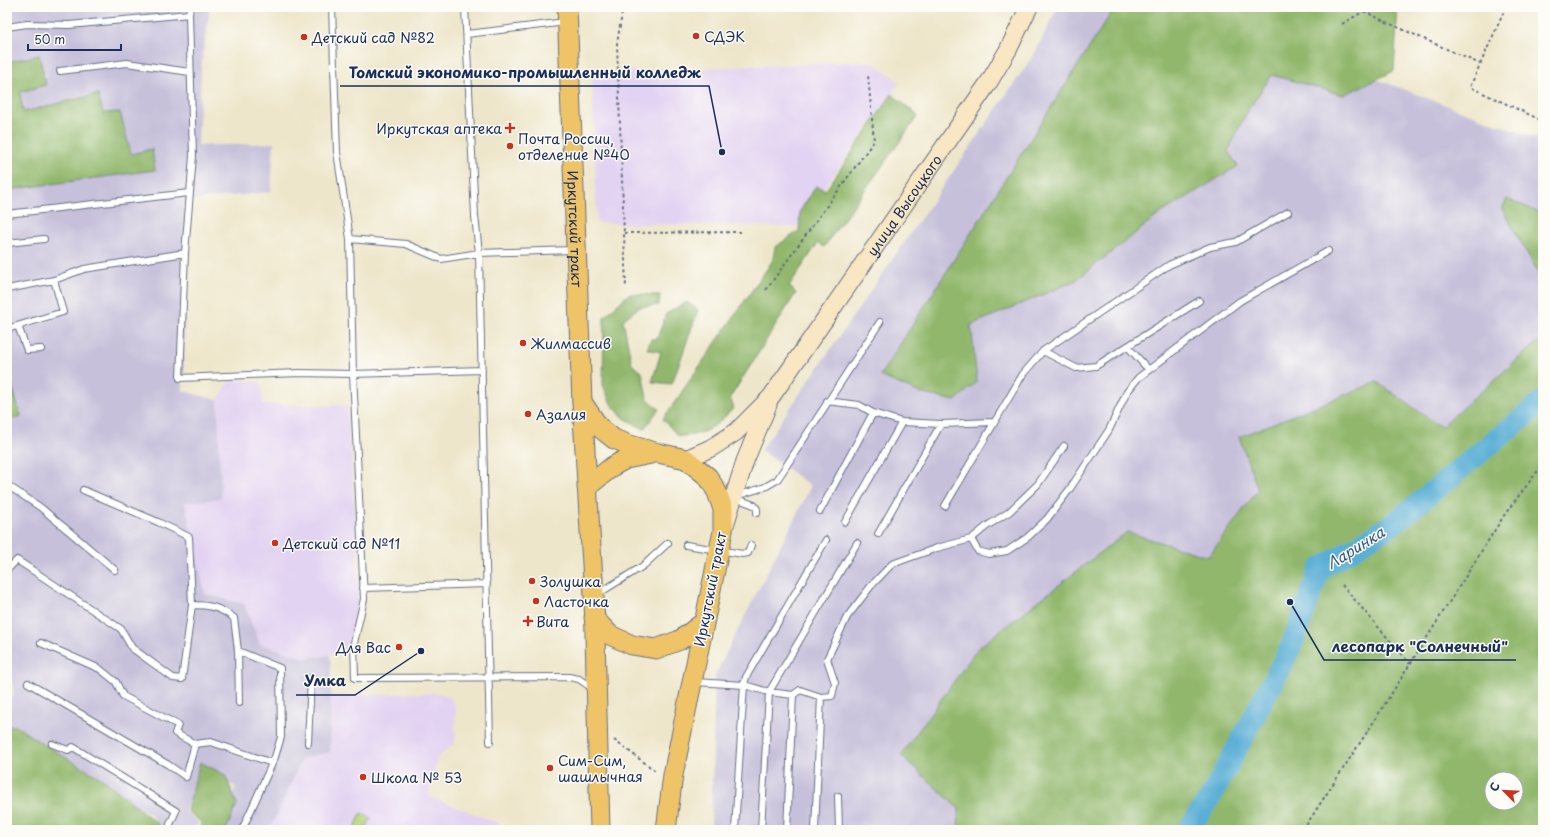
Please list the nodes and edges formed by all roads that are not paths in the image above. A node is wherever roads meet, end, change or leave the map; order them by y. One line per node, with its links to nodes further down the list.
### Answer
1 (190, 7): 5 (lane)
2 (332, 7): 15 (lane)
3 (465, 7): 8 (lane)
4 (1029, 7): 33 (main road, улица Высоцкого)
5 (189, 14): 7 (lane); 10 (lane)
6 (567, 15): 8 (lane); 17 (main road, Иркутский тракт)
7 (7, 26)
8 (467, 34): 20 (lane)
9 (60, 71): 10 (lane)
10 (190, 72): 11 (lane)
11 (189, 193): 13 (lane); 19 (lane)
12 (1288, 212): 29 (lane)
13 (7, 214)
14 (44, 239): 16 (lane)
15 (350, 239): 20 (lane); 32 (lane)
16 (7, 243)
17 (576, 250): 20 (lane); 34 (main road, Иркутский тракт)
18 (1328, 251): 31 (lane)
19 (185, 253): 21 (lane); 32 (lane)
20 (479, 253): 30 (lane)
21 (54, 280): 22 (lane); 25 (lane)
22 (7, 289)
23 (1199, 301): 27 (lane)
24 (880, 322): 35 (lane)
25 (18, 326): 26 (lane); 28 (lane)
26 (7, 329)
27 (1128, 347): 29 (lane); 31 (lane)
28 (42, 349)
29 (1043, 351): 38 (lane)
30 (482, 370): 32 (lane); 62 (lane)
31 (1149, 370): 53 (lane)
32 (353, 374): 63 (lane)
33 (771, 397): 42 (main road, улица Высоцкого); 46 (main road, улица Высоцкого)
34 (582, 402): 41 (main road, Иркутский тракт); 44 (main road, Иркутский тракт)
35 (827, 402): 36 (lane); 46 (lane)
36 (872, 413): 37 (lane); 48 (lane)
37 (902, 422): 39 (lane); 50 (lane)
38 (994, 422): 39 (lane); 47 (lane)
39 (941, 424): 52 (lane)
40 (1064, 446): 53 (lane)
41 (658, 453): 42 (main road, Иркутский тракт); 44 (main road)
42 (686, 459): 51 (main road, Иркутский тракт)
43 (7, 485): 61 (lane)
44 (587, 487): 64 (main road, Иркутский тракт)
45 (83, 490): 65 (lane)
46 (734, 497): 49 (lane); 51 (main road, улица Высоцкого)
47 (945, 506)
48 (820, 511)
49 (757, 513)
50 (845, 522)
51 (723, 531): 59 (main road, Иркутский тракт)
52 (878, 534)
53 (971, 539): 78 (lane)
54 (826, 540): 74 (lane)
55 (668, 543): 64 (lane)
56 (857, 543): 76 (lane)
57 (751, 544): 59 (lane)
58 (686, 545): 59 (lane)
59 (719, 550): 67 (main road, Иркутский тракт)
60 (7, 570): 65 (lane)
61 (114, 570)
62 (487, 584): 63 (lane); 70 (lane)
63 (363, 588): 70 (lane)
64 (594, 596): 66 (main road, Иркутский тракт)
65 (192, 605): 69 (lane)
66 (594, 618): 67 (main road); 75 (main road, Иркутский тракт)
67 (704, 622): 72 (main road, Иркутский тракт)
68 (40, 642): 83 (lane)
69 (238, 651): 79 (lane); 84 (lane)
70 (489, 677): 75 (lane); 80 (lane)
71 (311, 678): 81 (lane)
72 (691, 682): 74 (lane); 89 (main road, Иркутский тракт)
73 (28, 683): 83 (lane)
74 (744, 685): 76 (lane); 90 (lane)
75 (596, 692): 88 (main road, Иркутский тракт)
76 (769, 692): 77 (lane); 91 (lane)
77 (793, 695): 78 (lane); 92 (lane)
78 (821, 697): 93 (lane)
79 (238, 703)
80 (490, 742)
81 (308, 743)
82 (52, 744): 86 (lane)
83 (195, 744): 84 (lane)
84 (272, 763): 87 (lane)
85 (838, 796): 94 (lane)
86 (169, 830)
87 (242, 830)
88 (600, 830)
89 (666, 830)
90 (735, 830)
91 (762, 830)
92 (787, 830)
93 (815, 830)
94 (839, 830)

